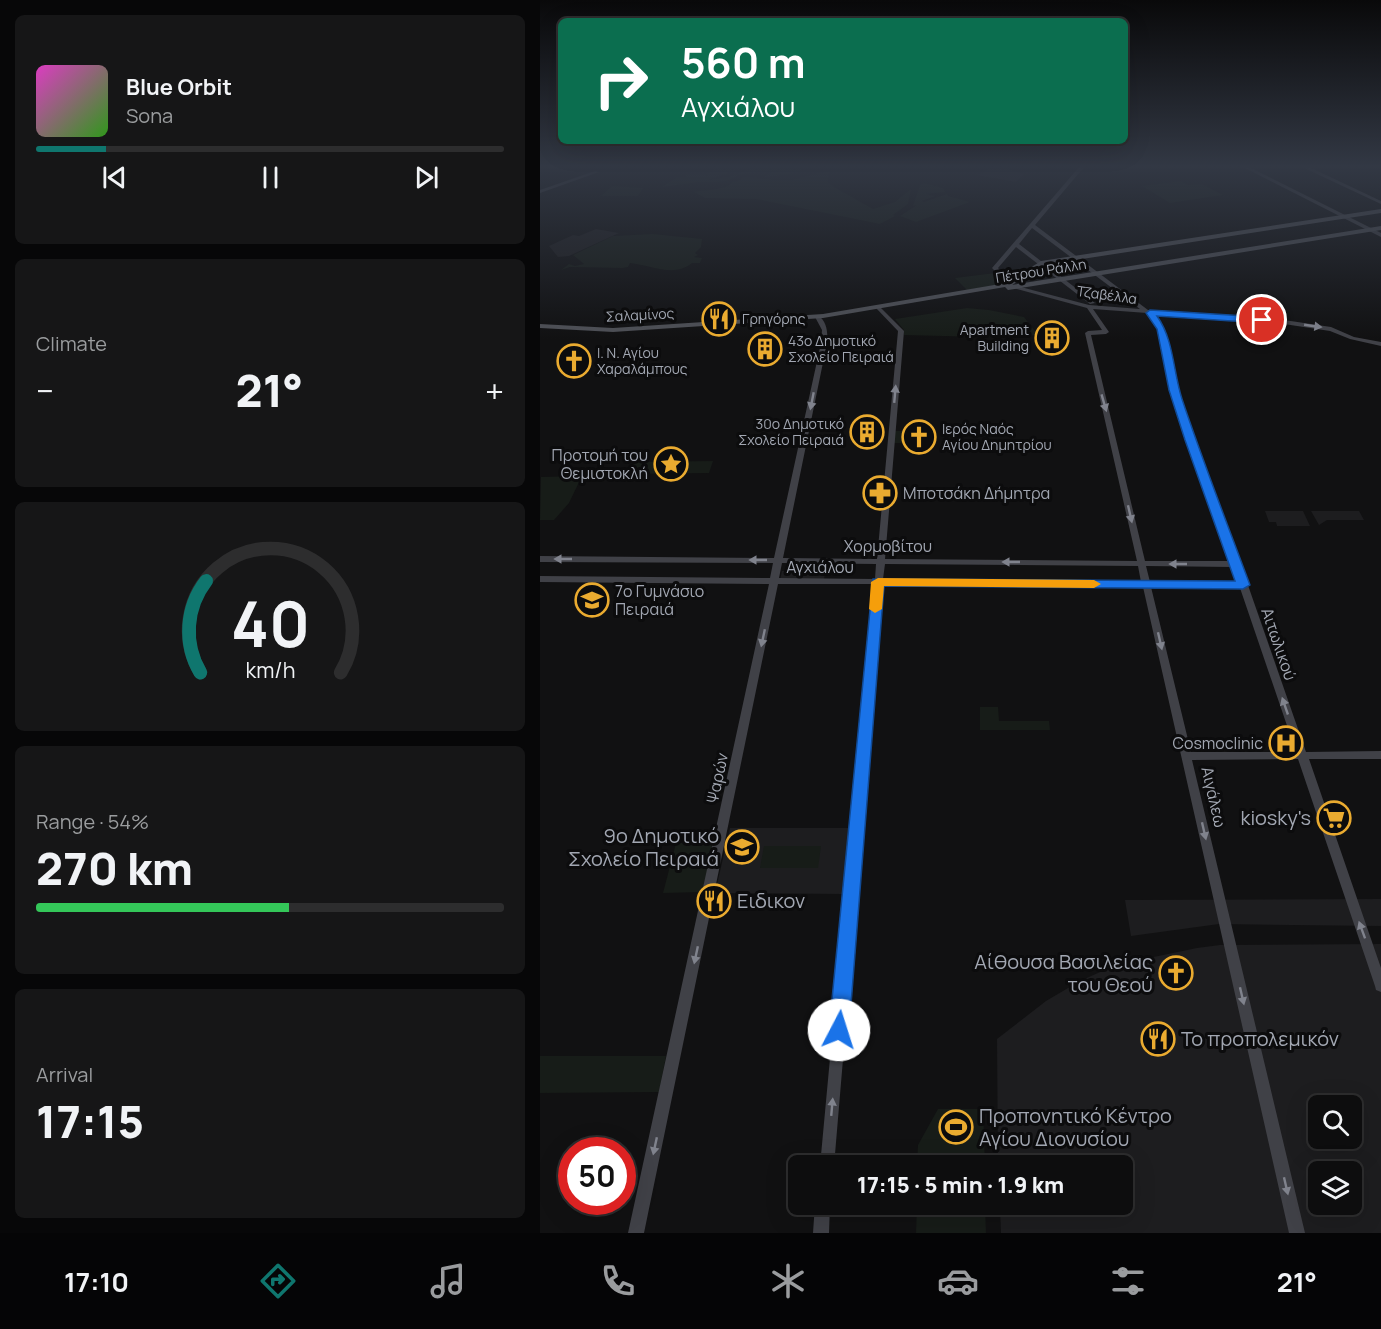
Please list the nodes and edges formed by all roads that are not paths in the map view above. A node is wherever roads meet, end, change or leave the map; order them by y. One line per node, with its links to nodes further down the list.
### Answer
1 (1303, 224): 8 (main road)
2 (1358, 224): 5 (street)
3 (1032, 225): 7 (street); 8 (street)
4 (1381, 228): 5 (main road, Πέτρου Ράλλη)
5 (1370, 230): 6 (street); 10 (main road, Πέτρου Ράλλη)
6 (1381, 235)
7 (1017, 244): 9 (street); 12 (street)
8 (1074, 258): 9 (main road); 10 (street)
9 (1041, 263): 11 (street); 12 (main road)
10 (1096, 274): 11 (main road, Πέτρου Ράλλη); 15 (street)
11 (1062, 279): 12 (main road, Πέτρου Ράλλη); 13 (street)
12 (1011, 284): 13 (street, Τζαβέλλα); 14 (main road, Πέτρου Ράλλη)
13 (1088, 305): 15 (street, Τζαβέλλα); 23 (street, Αιγάλεω, one-way to 23)
14 (880, 308): 16 (main road, Πέτρου Ράλλη); 22 (street, one-way to 14)
15 (1149, 313): 19 (street, Τζαβέλλα, one-way to 19); 24 (street, Αιτωλικού)
16 (819, 318): 17 (main road, Πέτρου Ράλλη); 21 (street, Ψαρών, one-way to 21)
17 (741, 323): 18 (main road, Σαλαμίνος)
18 (540, 327)
19 (1381, 344)
20 (540, 559): 21 (street, Χορμοβίτου, one-way to 20)
21 (780, 560): 22 (street, Χορμοβίτου); 26 (street, Ψαρών)
22 (880, 561): 23 (street, Χορμοβίτου, one-way to 22); 27 (street)
23 (1142, 563): 24 (street, Χορμοβίτου, one-way to 23); 28 (street, Αιγάλεω)
24 (1236, 564): 29 (street, Αιτωλικού)
25 (540, 579): 26 (street, Αγχιάλου)
26 (775, 581): 27 (street, Αγχιάλου); 36 (street, Ψαρών, one-way to 36)
27 (878, 582): 28 (street, Αγχιάλου); 34 (street, one-way to 27)
28 (1147, 584): 29 (street, Αγχιάλου); 31 (street, Αιγάλεω, one-way to 31)
29 (1243, 585): 32 (street, Αιτωλικού, one-way to 29)
30 (1381, 755): 32 (street)
31 (1186, 756): 32 (street); 38 (street, Αιγάλεω, one-way to 38)
32 (1302, 756): 33 (street, Αιτωλικού, one-way to 32)
33 (1381, 986)
34 (828, 1155)
35 (822, 1215): 37 (street)
36 (638, 1226)
37 (821, 1233)
38 (1297, 1233)

